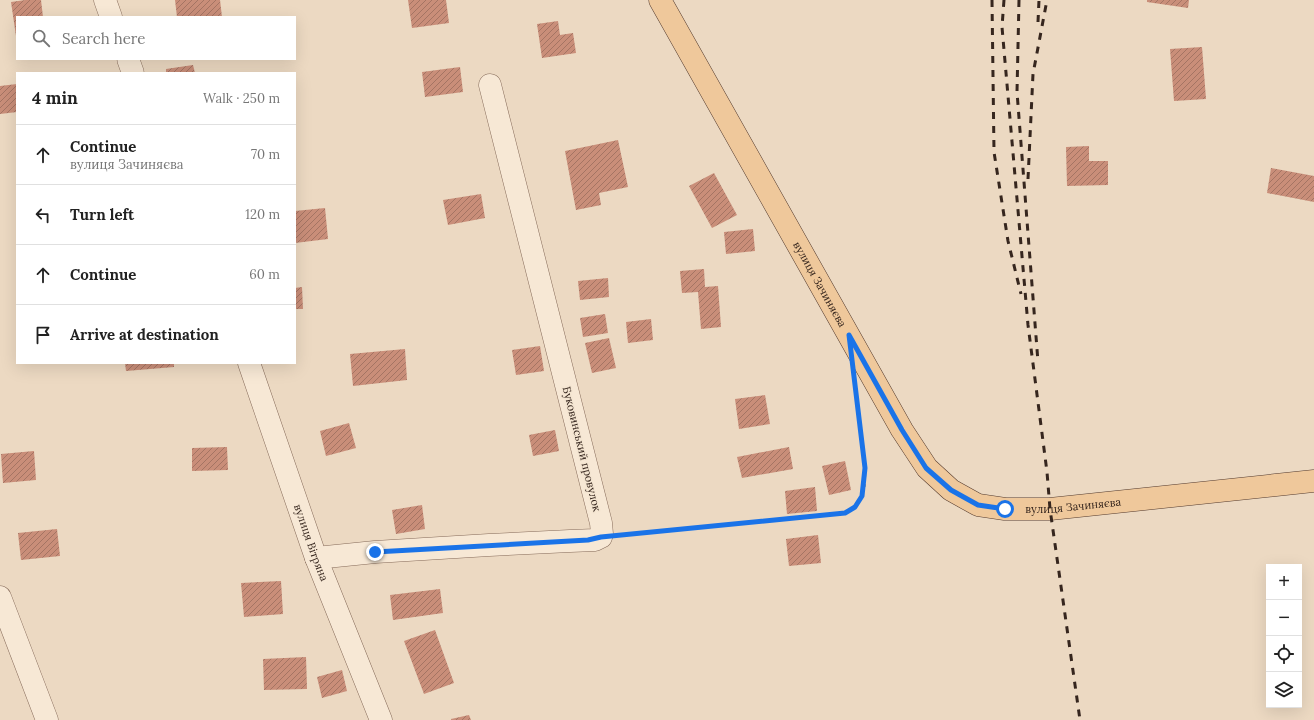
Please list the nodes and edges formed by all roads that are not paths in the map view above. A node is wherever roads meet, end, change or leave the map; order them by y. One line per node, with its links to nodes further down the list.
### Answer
1 (105, 0): 3 (street)
2 (660, 0): 8 (main road, вулиця Зачиняєва)
3 (111, 16)
4 (128, 60): 5 (street)
5 (133, 72)
6 (490, 85): 9 (street, Буковинський провулок)
7 (249, 364): 9 (street, вулиця Вітряна)
8 (1314, 481)
9 (316, 558): 12 (street, вулиця Вітряна)
10 (0, 597): 11 (street)
11 (47, 720)
12 (381, 720)

